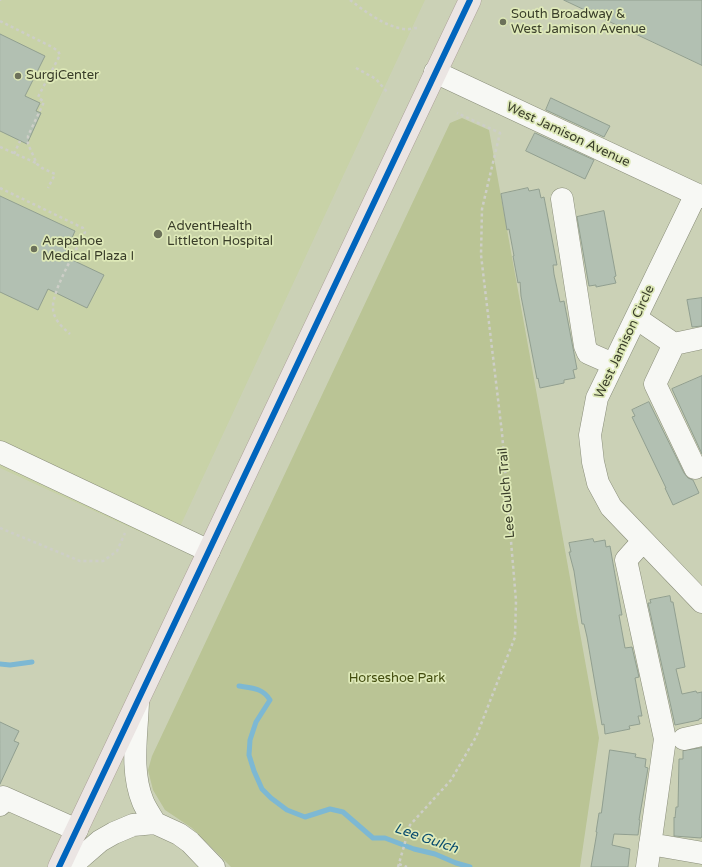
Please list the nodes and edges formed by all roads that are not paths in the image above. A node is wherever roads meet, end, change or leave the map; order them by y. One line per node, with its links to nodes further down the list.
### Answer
1 (470, 0): 2 (main road)
2 (435, 72): 3 (street, West Jamison Avenue); 12 (main road)
3 (699, 196): 5 (street, West Jamison Circle)
4 (562, 200): 8 (street)
5 (636, 318): 7 (street); 8 (street, West Jamison Circle)
6 (702, 338): 7 (street)
7 (674, 344): 10 (street)
8 (614, 364): 11 (street, West Jamison Circle)
9 (0, 452): 12 (street)
10 (695, 468)
11 (643, 541): 13 (street, West Jamison Circle); 18 (street)
12 (209, 551): 14 (main road)
13 (702, 602)
14 (138, 702): 16 (street); 17 (main road)
15 (1, 799): 17 (street)
16 (155, 823): 21 (street); 22 (street)
17 (76, 830): 20 (main road)
18 (650, 844): 19 (street); 23 (street)
19 (702, 853)
20 (59, 867)
21 (70, 867)
22 (214, 867)
23 (647, 867)

